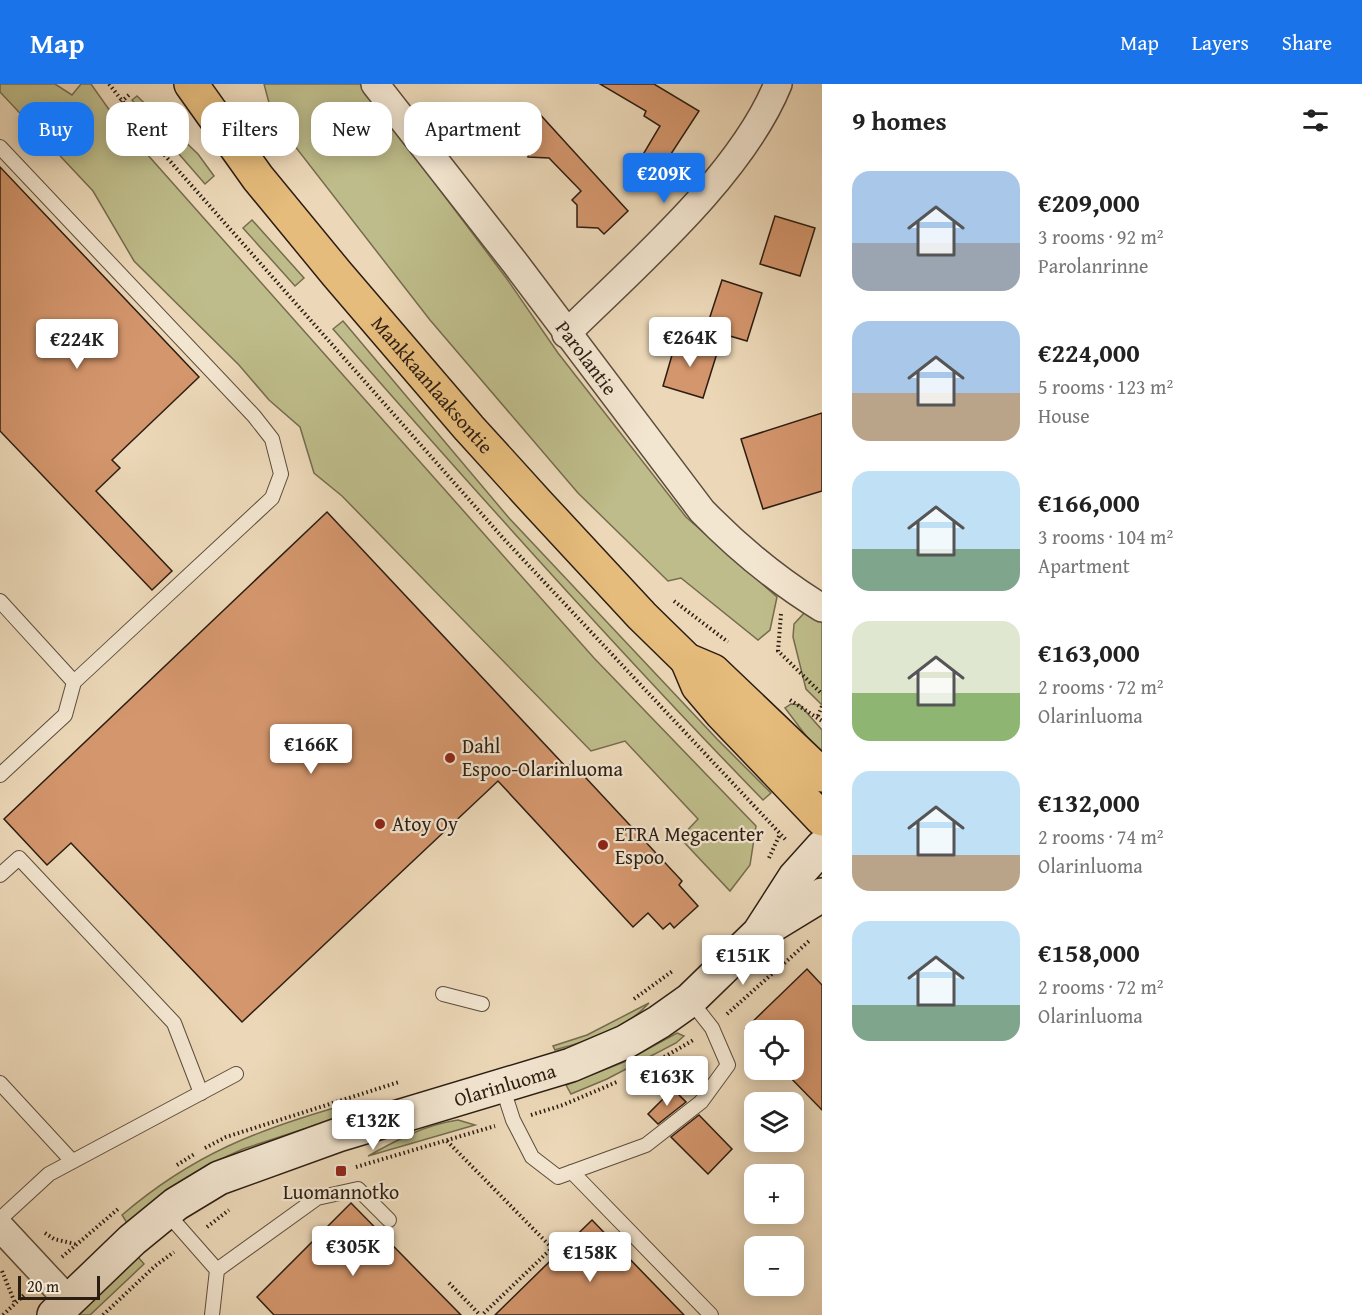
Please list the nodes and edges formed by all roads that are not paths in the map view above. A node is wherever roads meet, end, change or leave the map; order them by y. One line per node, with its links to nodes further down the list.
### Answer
1 (375, 84): 5 (street, Parolantie)
2 (778, 84): 5 (street)
3 (189, 87): 8 (main road, Mankkaanlaaksontie)
4 (0, 147): 9 (lane)
5 (566, 334): 7 (street, Parolantie)
6 (0, 601): 9 (lane)
7 (822, 608)
8 (687, 660): 11 (main road, Mankkaanlaaksontie); 12 (main road, Mankkaanlaaksontie)
9 (74, 682): 10 (lane)
10 (0, 775)
11 (822, 775)
12 (822, 819)
13 (822, 847): 16 (main road, Olarinluoma)
14 (0, 875): 23 (lane)
15 (822, 895): 16 (main road, Olarinluoma)
16 (759, 933): 18 (main road, Olarinluoma)
17 (443, 994): 19 (lane)
18 (690, 1000): 22 (main road, Olarinluoma); 25 (lane)
19 (482, 1004)
20 (236, 1074): 23 (lane)
21 (0, 1083): 24 (lane)
22 (502, 1086): 25 (lane); 26 (main road, Olarinluoma)
23 (201, 1093): 24 (lane)
24 (72, 1161): 27 (lane)
25 (572, 1172): 33 (lane)
26 (166, 1212): 30 (lane); 31 (main road, Olarinluoma)
27 (0, 1219)
28 (389, 1220): 30 (lane)
29 (0, 1227): 31 (street)
30 (217, 1270): 32 (lane)
31 (61, 1308)
32 (212, 1315)
33 (711, 1315)

